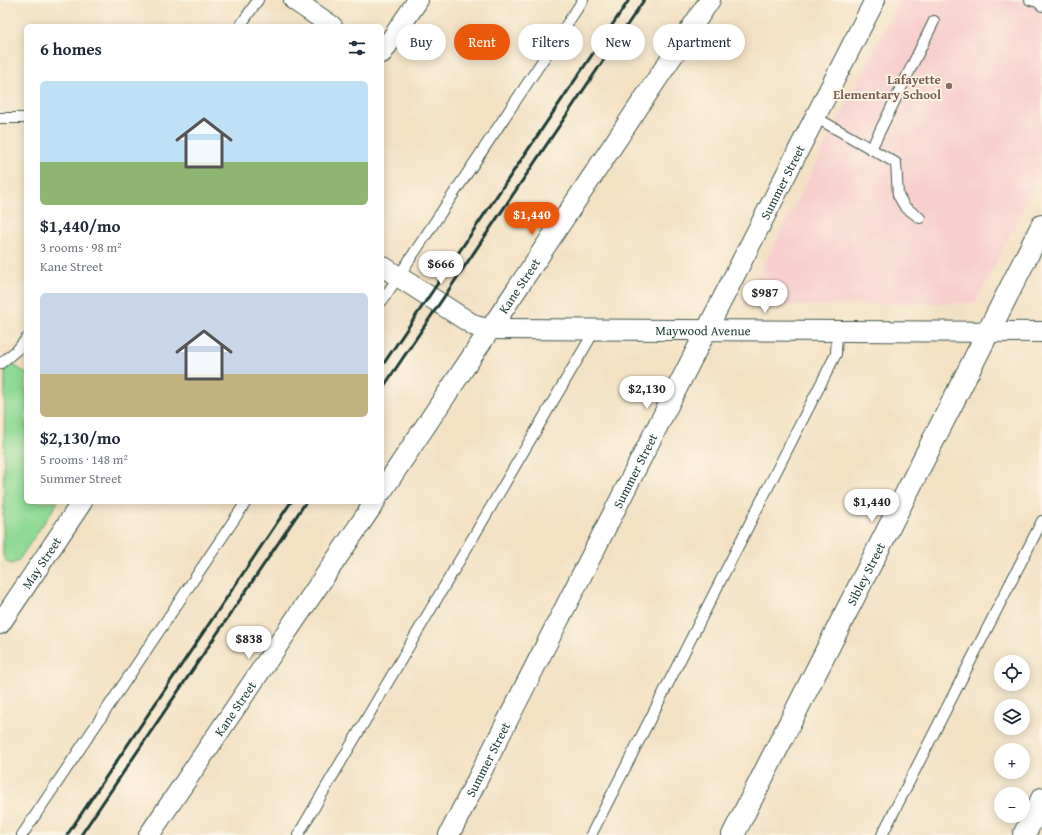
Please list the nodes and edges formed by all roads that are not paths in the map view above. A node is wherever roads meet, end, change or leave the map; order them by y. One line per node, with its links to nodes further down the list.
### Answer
1 (258, 0): 10 (lane)
2 (294, 0): 11 (street)
3 (418, 0): 12 (street)
4 (583, 0): 20 (lane)
5 (710, 0): 22 (street, Kane Street)
6 (875, 0): 13 (street, Summer Street)
7 (1030, 0): 8 (lane)
8 (1042, 6)
9 (934, 21): 16 (lane)
10 (241, 24)
11 (329, 24)
12 (384, 50)
13 (815, 117): 16 (lane); 24 (street, Summer Street)
14 (0, 118): 15 (lane)
15 (24, 118)
16 (871, 149): 17 (lane)
17 (920, 218)
18 (1042, 226): 26 (street, Sibley Street)
19 (384, 267): 20 (street, Maywood Avenue)
20 (399, 277): 21 (lane); 22 (street, Maywood Avenue)
21 (384, 298)
22 (489, 329): 23 (street, Maywood Avenue); 30 (street, Kane Street)
23 (595, 330): 24 (street, Maywood Avenue); 39 (lane)
24 (706, 330): 25 (street, Maywood Avenue); 40 (street, Summer Street)
25 (837, 331): 26 (street, Maywood Avenue); 41 (lane)
26 (988, 331): 27 (street, Maywood Avenue); 42 (street, Sibley Street)
27 (1042, 332)
28 (24, 342): 29 (lane)
29 (0, 364)
30 (384, 488)
31 (81, 504): 35 (street, May Street)
32 (245, 504): 37 (lane)
33 (374, 504): 38 (street, Kane Street)
34 (1042, 521): 43 (lane)
35 (0, 624)
36 (1042, 799): 44 (street)
37 (22, 835)
38 (149, 835)
39 (298, 835)
40 (449, 835)
41 (591, 835)
42 (733, 835)
43 (882, 835)
44 (1024, 835)

